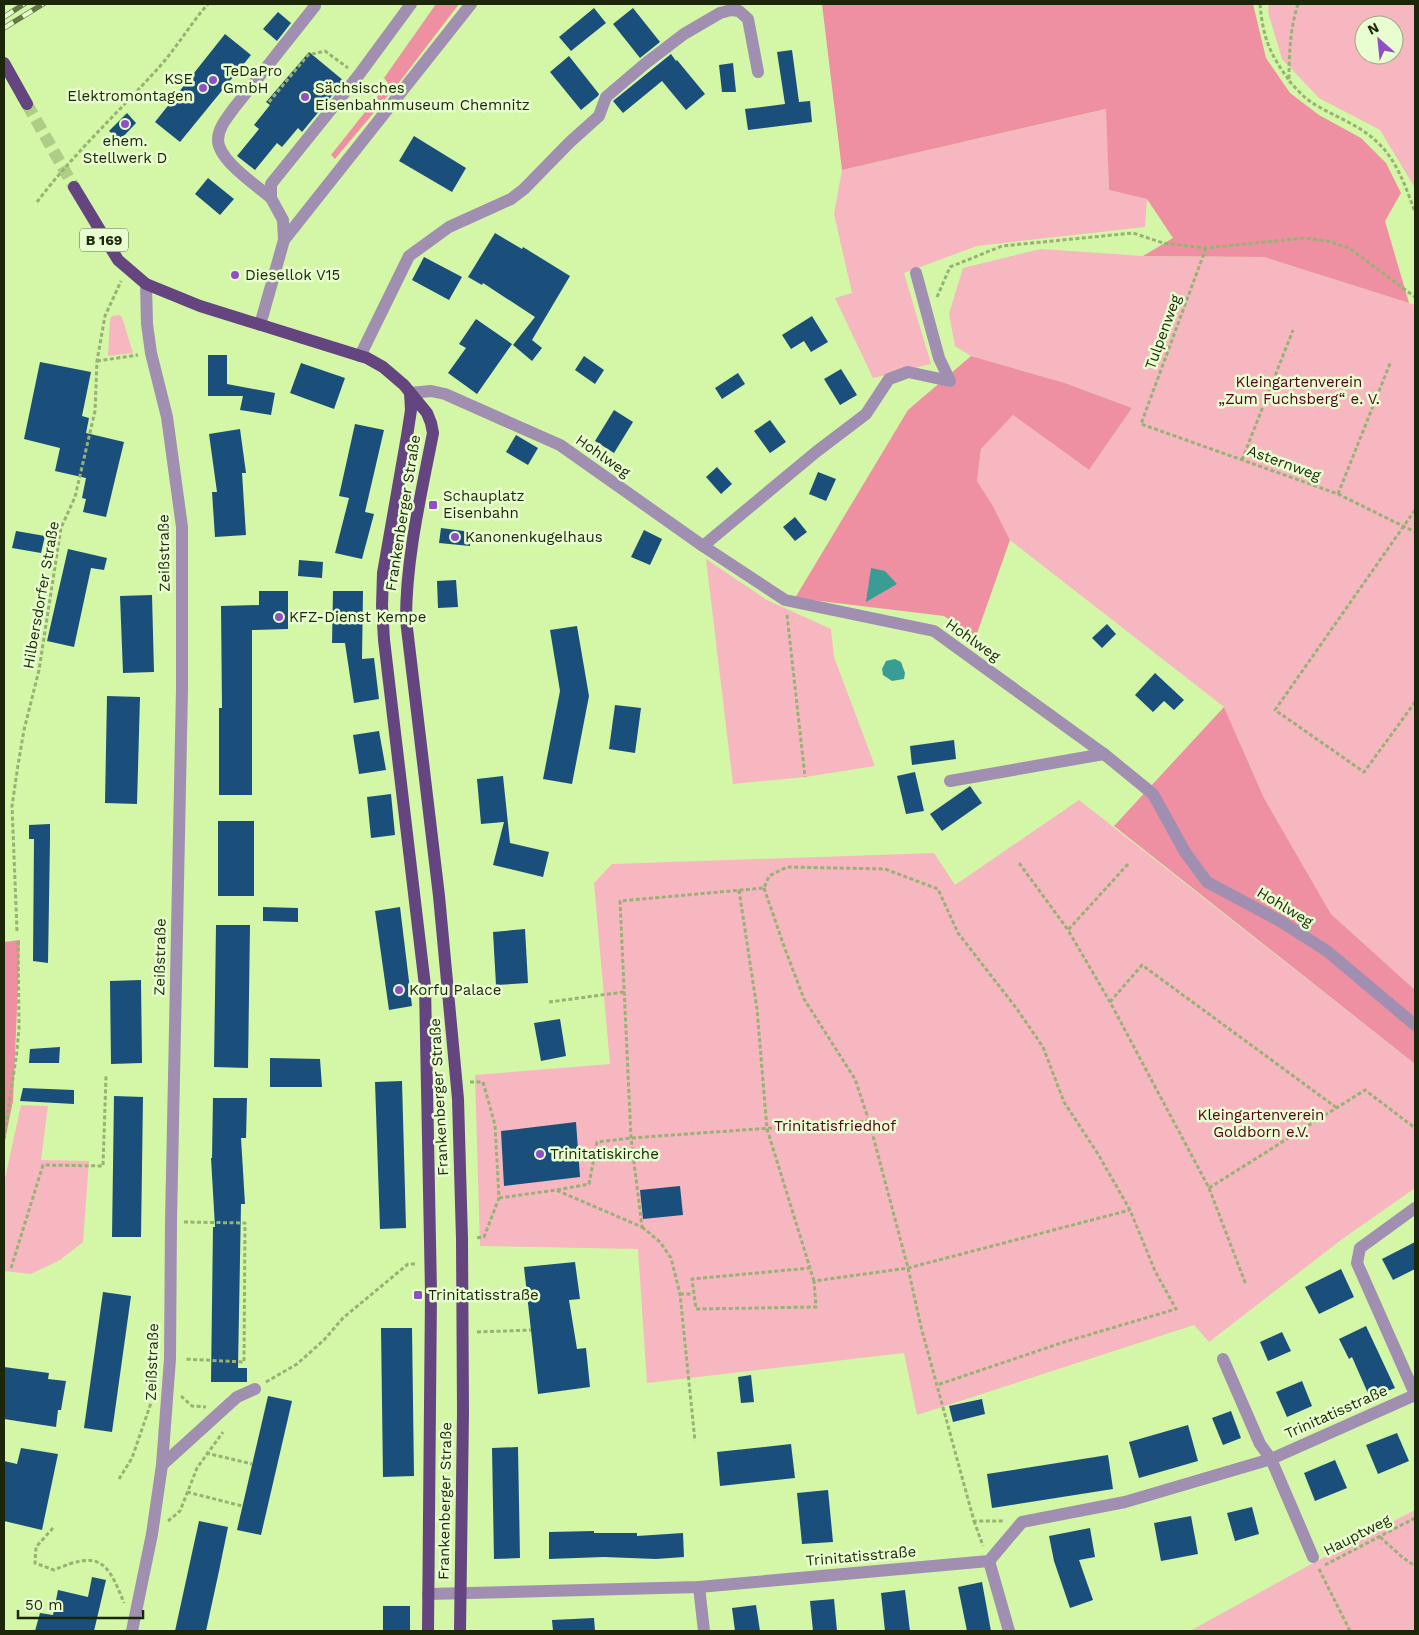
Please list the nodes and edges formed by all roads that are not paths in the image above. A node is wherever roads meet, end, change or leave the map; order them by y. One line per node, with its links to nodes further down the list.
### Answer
1 (410, 4): 9 (street)
2 (471, 4): 10 (street)
3 (315, 6): 9 (street)
4 (4, 63): 6 (main road)
5 (758, 72): 15 (street)
6 (7, 77): 7 (main road)
7 (28, 104)
8 (74, 187): 13 (main road, Frankenberger Straße / B 169)
9 (273, 200): 10 (street); 11 (street)
10 (310, 207): 11 (street)
11 (284, 240): 14 (street)
12 (916, 273): 17 (street)
13 (146, 284): 14 (main road, Frankenberger Straße / B 169); 26 (street, Zeißstraße)
14 (260, 325): 15 (main road, Frankenberger Straße / B 169)
15 (360, 356): 16 (main road, Frankenberger Straße / B 169)
16 (410, 393): 17 (street, Hohlweg); 30 (main road, Frankenberger Straße / B 169); 31 (main road, Frankenberger Straße)
17 (703, 546): 18 (street, Hohlweg)
18 (1104, 754): 19 (street); 20 (street, Hohlweg)
19 (950, 780)
20 (1415, 1025)
21 (1415, 1208): 24 (street, Trinitatisstraße)
22 (1223, 1360): 25 (street)
23 (255, 1388): 26 (street)
24 (1415, 1395): 25 (street, Trinitatisstraße)
25 (1271, 1459): 27 (street); 28 (street, Trinitatisstraße)
26 (162, 1465): 32 (street, Zeißstraße)
27 (1314, 1557)
28 (989, 1561): 29 (street, Trinitatisstraße); 36 (street)
29 (699, 1587): 30 (street, Trinitatisstraße); 35 (street)
30 (460, 1593): 31 (street, Trinitatisstraße); 34 (main road, Frankenberger Straße / B 169)
31 (428, 1594): 33 (main road, Frankenberger Straße)
32 (133, 1627)
33 (428, 1631)
34 (460, 1631)
35 (704, 1631)
36 (1009, 1631)

